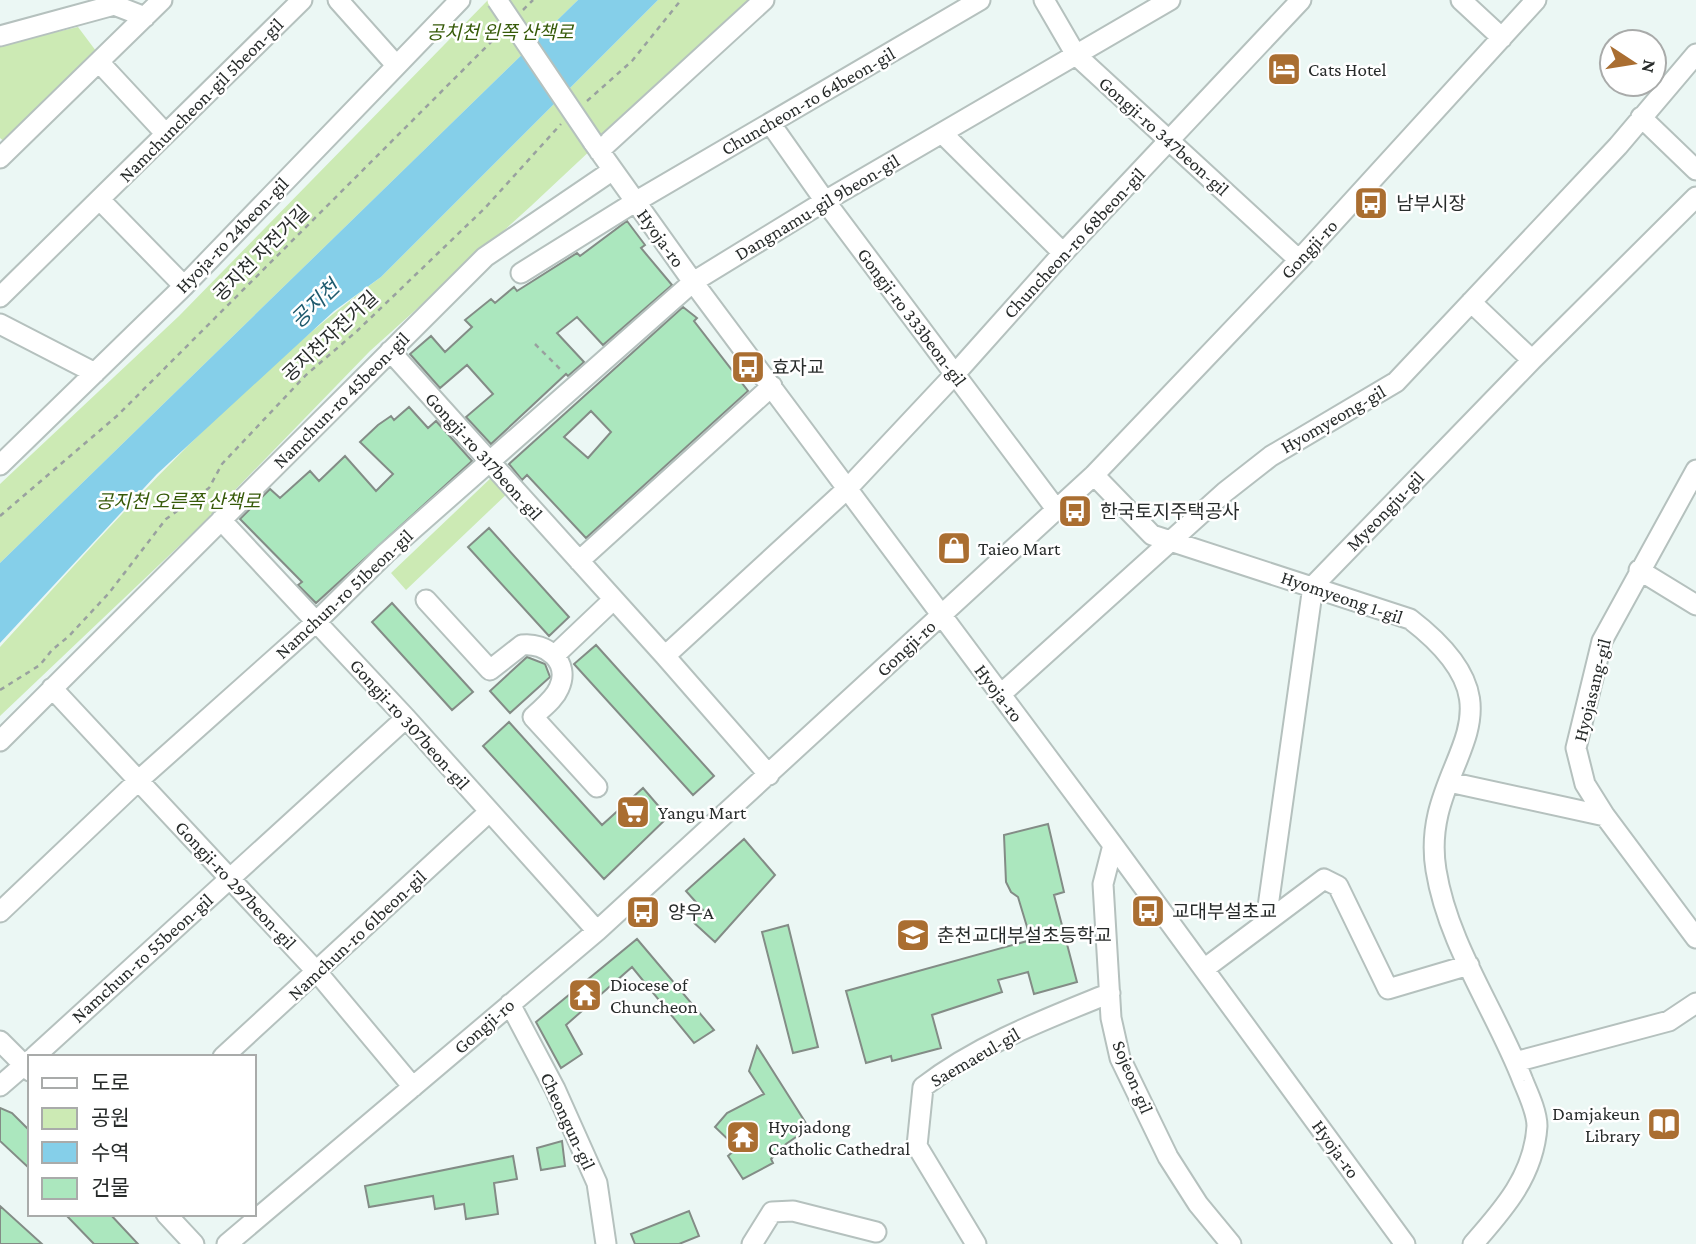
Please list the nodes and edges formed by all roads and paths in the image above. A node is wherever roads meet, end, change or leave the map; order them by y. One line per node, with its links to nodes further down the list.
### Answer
1 (162, 0): 16 (street)
2 (302, 0): 28 (street, Namchuncheon-gil 5beon-gil)
3 (338, 0): 23 (street)
4 (460, 0): 23 (street, Hyoja-ro 24beon-gil)
5 (497, 0): 31 (street, Hyoja-ro, bridge)
6 (533, 0): 15 (path)
7 (681, 0): 24 (path)
8 (764, 0): 31 (street)
9 (981, 0): 27 (street, Chuncheon-ro 64beon-gil)
10 (1044, 0): 21 (street, Gongji-ro 347beon-gil)
11 (1170, 0): 21 (street, Dangnamu-gil 9beon-gil)
12 (1301, 0): 30 (street, Chuncheon-ro 68beon-gil)
13 (1461, 0): 19 (street)
14 (1536, 0): 19 (street, Gongji-ro)
15 (523, 10)
16 (145, 18): 18 (street); 22 (street)
17 (504, 29): 60 (path, 공지천 자전거길)
18 (0, 36)
19 (1502, 38): 40 (street, Gongji-ro)
20 (1696, 54): 25 (street, Hyomyeong-gil)
21 (1076, 55): 29 (street, Dangnamu-gil 9beon-gil); 30 (street, Gongji-ro 347beon-gil)
22 (99, 62): 28 (street); 32 (street)
23 (396, 65): 43 (street, Hyoja-ro 24beon-gil)
24 (585, 102)
25 (1641, 117): 34 (street); 45 (street, Hyomyeong-gil)
26 (567, 119): 74 (path, 공지천자전거길)
27 (770, 123): 37 (street, Gongji-ro 333beon-gil); 38 (street, Chuncheon-ro 64beon-gil)
28 (165, 133): 36 (street, Namchuncheon-gil 5beon-gil)
29 (943, 134): 37 (street, Dangnamu-gil 9beon-gil); 39 (street)
30 (1170, 139): 39 (street, Chuncheon-ro 68beon-gil); 40 (street, Gongji-ro 347beon-gil)
31 (596, 146): 33 (street, Hyoja-ro)
32 (0, 159)
33 (613, 170): 38 (street, Hyoja-ro); 48 (street, Namchun-ro 45beon-gil)
34 (1696, 170)
35 (1696, 197): 49 (street, Myeongju-gil)
36 (100, 201): 43 (street); 44 (street, Namchuncheon-gil 5beon-gil)
37 (825, 201): 42 (street, Dangnamu-gil 9beon-gil); 51 (street, Gongji-ro 333beon-gil)
38 (635, 202): 41 (street); 42 (street, Hyoja-ro)
39 (1063, 253): 51 (street, Chuncheon-ro 68beon-gil)
40 (1299, 260): 57 (street, Gongji-ro)
41 (521, 273)
42 (693, 282): 52 (street, Namchun-ro 51beon-gil); 53 (street, Hyoja-ro)
43 (184, 286): 50 (street, Hyoja-ro 24beon-gil)
44 (0, 297)
45 (1471, 302): 49 (street); 62 (street, Hyomyeong-gil)
46 (0, 324): 50 (street)
47 (535, 344): 52 (path)
48 (390, 351): 54 (street, Gongji-ro 317beon-gil); 61 (street, Namchun-ro 45beon-gil)
49 (1532, 360): 65 (street, Myeongju-gil)
50 (95, 373): 55 (street, Hyoja-ro 24beon-gil)
51 (955, 374): 58 (street, Chuncheon-ro 68beon-gil); 59 (street, Gongji-ro 333beon-gil)
52 (575, 385): 54 (street, Namchun-ro 51beon-gil)
53 (772, 386): 58 (street, Hyoja-ro); 63 (street)
54 (489, 462): 63 (street, Gongji-ro 317beon-gil); 70 (street, Namchun-ro 51beon-gil)
55 (0, 465)
56 (1696, 470): 64 (street, Hyojasang-gil)
57 (1094, 474): 59 (street, Gongji-ro); 62 (street, Hyomyeong 1-gil)
58 (848, 488): 69 (street, Hyoja-ro); 72 (street)
59 (1056, 509): 69 (street, Gongji-ro)
60 (0, 516)
61 (220, 520): 70 (street, Gongji-ro 307beon-gil); 73 (street, Namchun-ro 45beon-gil)
62 (1169, 542): 65 (street, Hyomyeong 1-gil); 75 (street, Hyomyeong-gil)
63 (579, 561): 67 (street, Gongji-ro 317beon-gil)
64 (1639, 570): 68 (street); 83 (street, Hyojasang-gil)
65 (1314, 586): 80 (street, Hyomyeong 1-gil); 87 (street)
66 (426, 600): 71 (street)
67 (613, 600): 71 (street); 72 (street, Gongji-ro 317beon-gil)
68 (1696, 605)
69 (940, 616): 75 (street, Hyoja-ro); 78 (street, Gongji-ro)
70 (316, 622): 76 (street, Gongji-ro 307beon-gil); 79 (street, Namchun-ro 51beon-gil)
71 (555, 655): 81 (street)
72 (665, 656): 78 (street, Gongji-ro 317beon-gil)
73 (52, 688): 77 (street, Namchun-ro 45beon-gil); 79 (street, Gongji-ro 297beon-gil)
74 (0, 690)
75 (1001, 695): 84 (street, Hyoja-ro)
76 (406, 718): 82 (street, Gongji-ro 307beon-gil); 85 (street, Namchun-ro 55beon-gil)
77 (0, 741)
78 (769, 775): 88 (street, Gongji-ro)
79 (139, 780): 85 (street, Gongji-ro 297beon-gil); 86 (street, Namchun-ro 51beon-gil)
80 (1448, 782): 83 (street); 90 (street, Hyomyeong 1-gil)
81 (597, 787)
82 (489, 811): 88 (street, Gongji-ro 307beon-gil); 92 (street, Namchun-ro 61beon-gil)
83 (1605, 816): 89 (street, Hyojasang-gil)
84 (1113, 845): 91 (street, Hyoja-ro); 93 (street, Sojeon-gil)
85 (229, 878): 92 (street, Gongji-ro 297beon-gil); 97 (street, Namchun-ro 55beon-gil)
86 (0, 912)
87 (1266, 921): 90 (street); 91 (street)
88 (597, 931): 95 (street, Gongji-ro)
89 (1696, 937)
90 (1469, 965): 100 (street, Hyomyeong 1-gil)
91 (1204, 969): 112 (street, Hyoja-ro)
92 (317, 972): 98 (street, Namchun-ro 61beon-gil); 103 (street, Gongji-ro 297beon-gil)
93 (1110, 993): 110 (street, Saemaeul-gil); 111 (street, Sojeon-gil)
94 (1696, 1003): 100 (street)
95 (510, 1004): 103 (street, Gongji-ro); 108 (street, Cheongun-gil)
96 (0, 1041): 99 (street)
97 (38, 1055)
98 (225, 1055)
99 (28, 1062)
100 (1516, 1062): 113 (street, Hyomyeong 1-gil)
101 (28, 1064): 102 (street, Namchun-ro 55beon-gil)
102 (0, 1086)
103 (413, 1087): 107 (street, Gongji-ro)
104 (168, 1216): 106 (street)
105 (876, 1232): 109 (street)
106 (194, 1244)
107 (227, 1244)
108 (606, 1244)
109 (752, 1244)
110 (976, 1244)
111 (1231, 1244)
112 (1405, 1244)
113 (1473, 1244)

